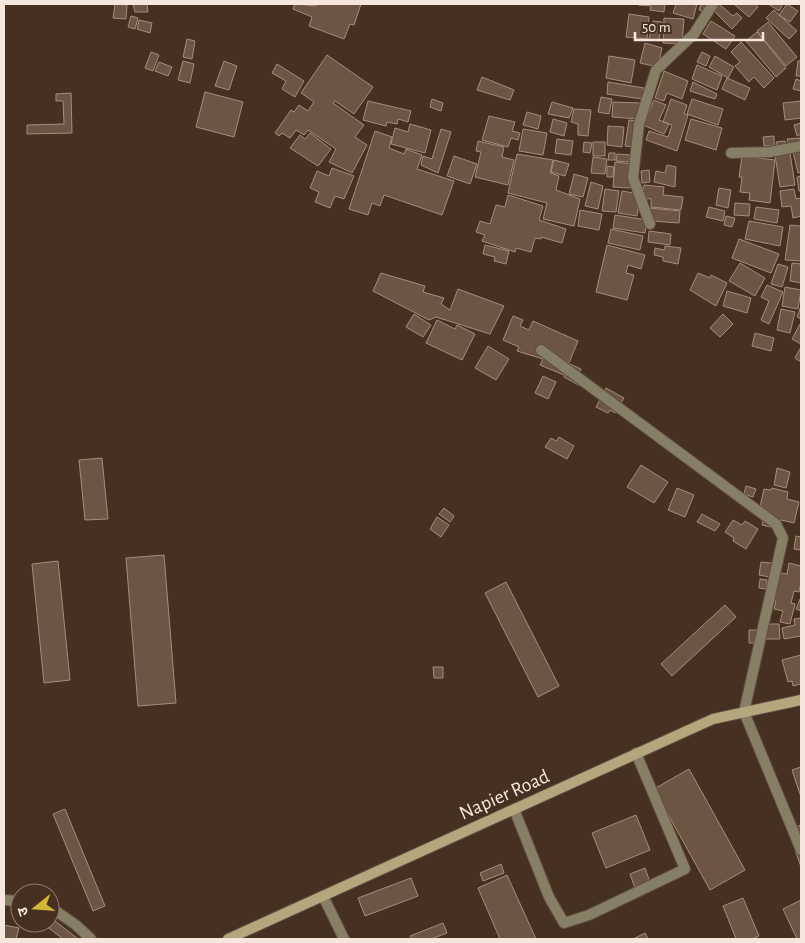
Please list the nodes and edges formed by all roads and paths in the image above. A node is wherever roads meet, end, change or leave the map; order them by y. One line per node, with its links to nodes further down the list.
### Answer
1 (713, 4): 4 (street)
2 (801, 146): 3 (street)
3 (730, 153)
4 (650, 224)
5 (541, 350): 7 (street)
6 (801, 700): 7 (street, Napier Road)
7 (744, 712): 8 (street, Napier Road); 10 (street)
8 (636, 754): 9 (street, Napier Road); 9 (street)
9 (514, 809): 11 (street, Napier Road)
10 (801, 850)
11 (323, 896): 14 (street, Napier Road); 15 (street)
12 (60, 914): 13 (street)
13 (90, 939)
14 (228, 939)
15 (344, 939)

